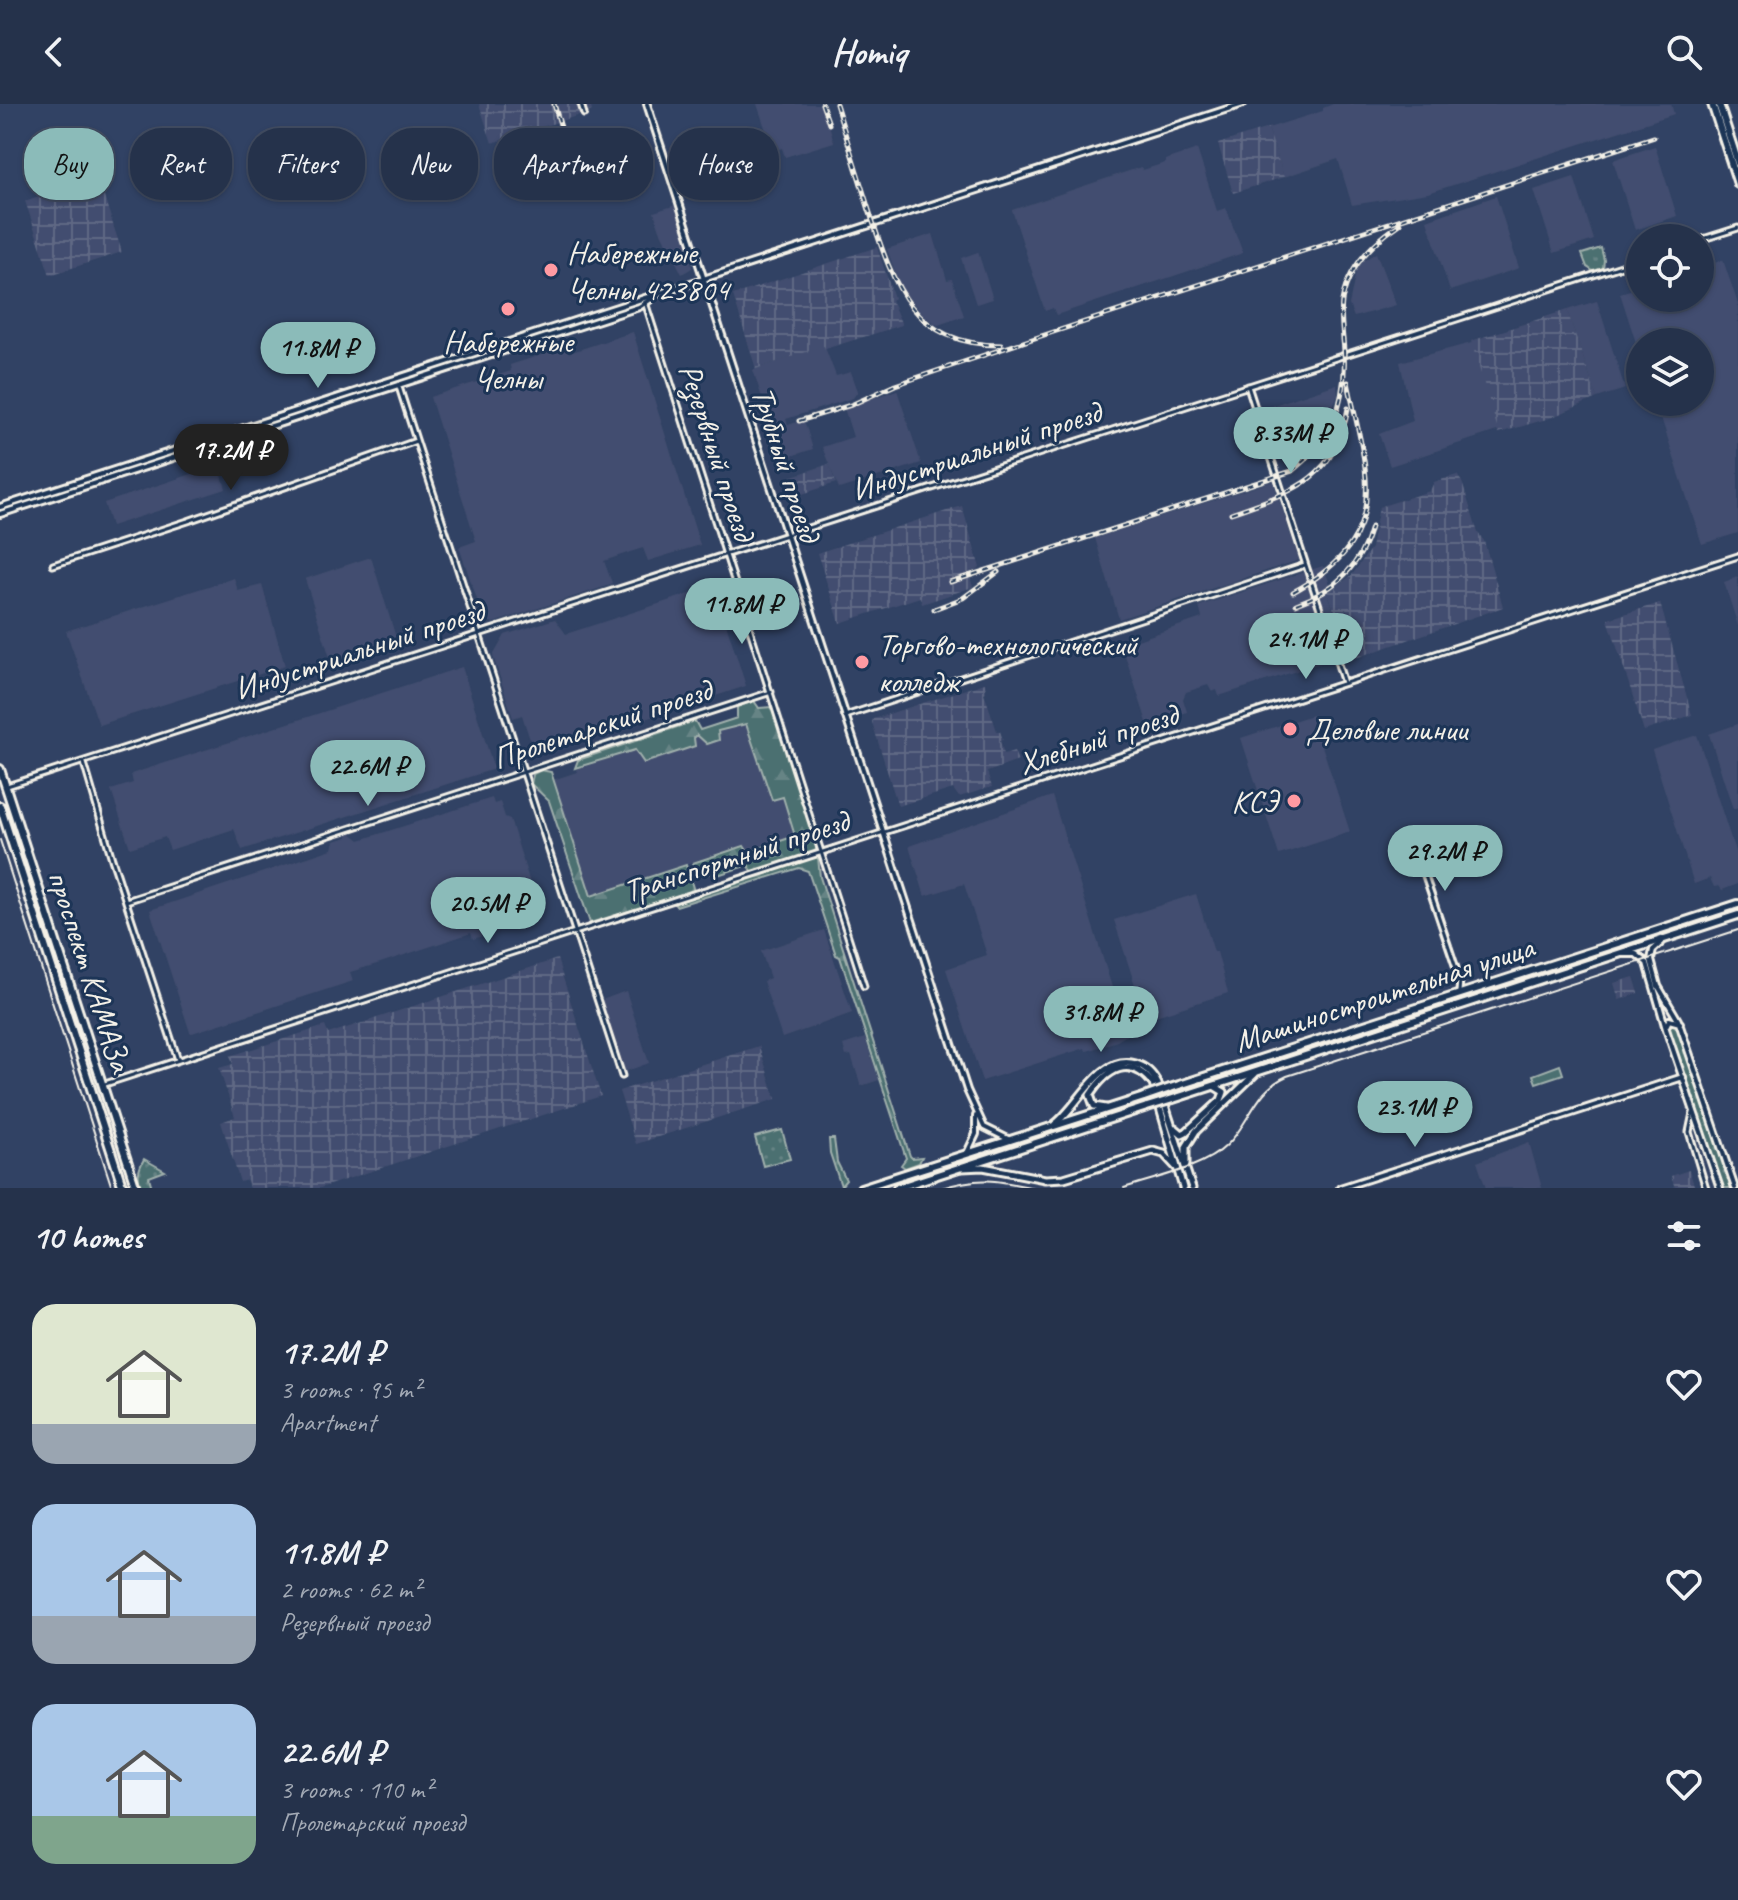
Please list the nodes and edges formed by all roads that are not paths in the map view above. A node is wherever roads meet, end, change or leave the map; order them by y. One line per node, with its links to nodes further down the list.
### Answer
1 (581, 104): 6 (street)
2 (647, 104): 12 (street, Трубный проезд)
3 (1243, 104): 12 (street)
4 (1712, 104): 8 (main road)
5 (1719, 104): 7 (main road)
6 (584, 114)
7 (1738, 163)
8 (1738, 184)
9 (1738, 228): 10 (street)
10 (1714, 236)
11 (1626, 264): 18 (street, Индустриальный проезд)
12 (704, 279): 13 (street); 23 (street, Трубный проезд)
13 (644, 301): 14 (street); 15 (street); 24 (street, Резервный проезд)
14 (562, 325): 15 (street); 16 (street)
15 (564, 331): 17 (street)
16 (396, 379): 17 (street); 20 (street)
17 (398, 386): 19 (street); 20 (street)
18 (1248, 386): 23 (street, Индустриальный проезд); 27 (street)
19 (416, 441): 26 (street); 28 (street)
20 (101, 478): 21 (street); 22 (street)
21 (0, 507)
22 (0, 514)
23 (786, 535): 24 (street, Индустриальный проезд); 31 (street, Трубный проезд)
24 (727, 554): 28 (street, Индустриальный проезд); 30 (street, Резервный проезд)
25 (1738, 556): 29 (street, Хлебный проезд)
26 (53, 565)
27 (1305, 565): 29 (street); 31 (street)
28 (478, 634): 32 (street, Индустриальный проезд); 34 (street)
29 (1344, 683): 37 (street, Хлебный проезд)
30 (771, 692): 34 (street, Пролетарский проезд); 39 (street, Резервный проезд)
31 (845, 716): 37 (street, Трубный проезд)
32 (84, 763): 35 (street, Индустриальный проезд); 40 (street)
33 (0, 769): 35 (main road, проспект КАМАЗа)
34 (523, 773): 40 (street, Пролетарский проезд); 43 (street)
35 (5, 787): 53 (main road, проспект КАМАЗа)
36 (0, 806): 55 (main road, проспект КАМАЗа)
37 (882, 832): 39 (street, Транспортный проезд); 67 (street, Трубный проезд)
38 (1421, 837): 50 (street)
39 (822, 852): 43 (street, Транспортный проезд); 51 (street, Резервный проезд)
40 (126, 901): 59 (street)
41 (1738, 904): 47 (main road, Машиностроительная улица)
42 (1738, 915): 44 (main road, Машиностроительная улица)
43 (576, 931): 59 (street, Транспортный проезд); 61 (street)
44 (1667, 938): 45 (main road, Машиностроительная улица); 46 (street)
45 (1619, 954): 46 (street); 48 (main road, Машиностроительная улица)
46 (1649, 962): 57 (street); 58 (street)
47 (1549, 967): 48 (main road); 49 (main road, Машиностроительная улица)
48 (1555, 976): 52 (main road, Машиностроительная улица)
49 (1512, 978): 52 (main road); 54 (main road, Машиностроительная улица)
50 (1460, 980): 54 (street); 56 (street)
51 (864, 986)
52 (1516, 987): 60 (main road, Машиностроительная улица)
53 (71, 989): 55 (main road); 63 (main road, проспект КАМАЗа)
54 (1477, 989): 56 (main road, Машиностроительная улица)
55 (59, 992): 78 (main road, проспект КАМАЗа)
56 (1454, 997): 65 (main road, Машиностроительная улица, bridge)
57 (1680, 1024): 58 (street); 87 (street)
58 (1666, 1029): 62 (street)
59 (178, 1060): 63 (street, Транспортный проезд)
60 (1259, 1071): 64 (main road, Машиностроительная улица); 76 (main road)
61 (622, 1076)
62 (1683, 1077): 66 (street); 77 (street)
63 (102, 1085): 79 (main road, проспект КАМАЗа)
64 (1213, 1086): 69 (main road); 71 (main road, Машиностроительная улица, bridge)
65 (1107, 1108): 68 (main road, Машиностроительная улица); 74 (main road)
66 (1694, 1109): 85 (street); 86 (street)
67 (975, 1110): 72 (street); 73 (street)
68 (1070, 1121): 70 (main road, Машиностроительная улица); 71 (main road)
69 (1171, 1122): 70 (main road); 76 (main road)
70 (1051, 1127): 72 (main road, Машиностроительная улица)
71 (1073, 1131): 75 (main road, Машиностроительная улица)
72 (1011, 1140): 73 (main road, Машиностроительная улица)
73 (967, 1154): 80 (main road, Машиностроительная улица)
74 (1176, 1167): 75 (main road); 82 (main road)
75 (957, 1169): 81 (main road, Машиностроительная улица)
76 (1187, 1173): 83 (main road)
77 (1348, 1187): 84 (street)
78 (123, 1188)
79 (136, 1188)
80 (861, 1188)
81 (897, 1188)
82 (1183, 1188)
83 (1192, 1188)
84 (1340, 1188)
85 (1706, 1188)
86 (1720, 1188)
87 (1735, 1188)

